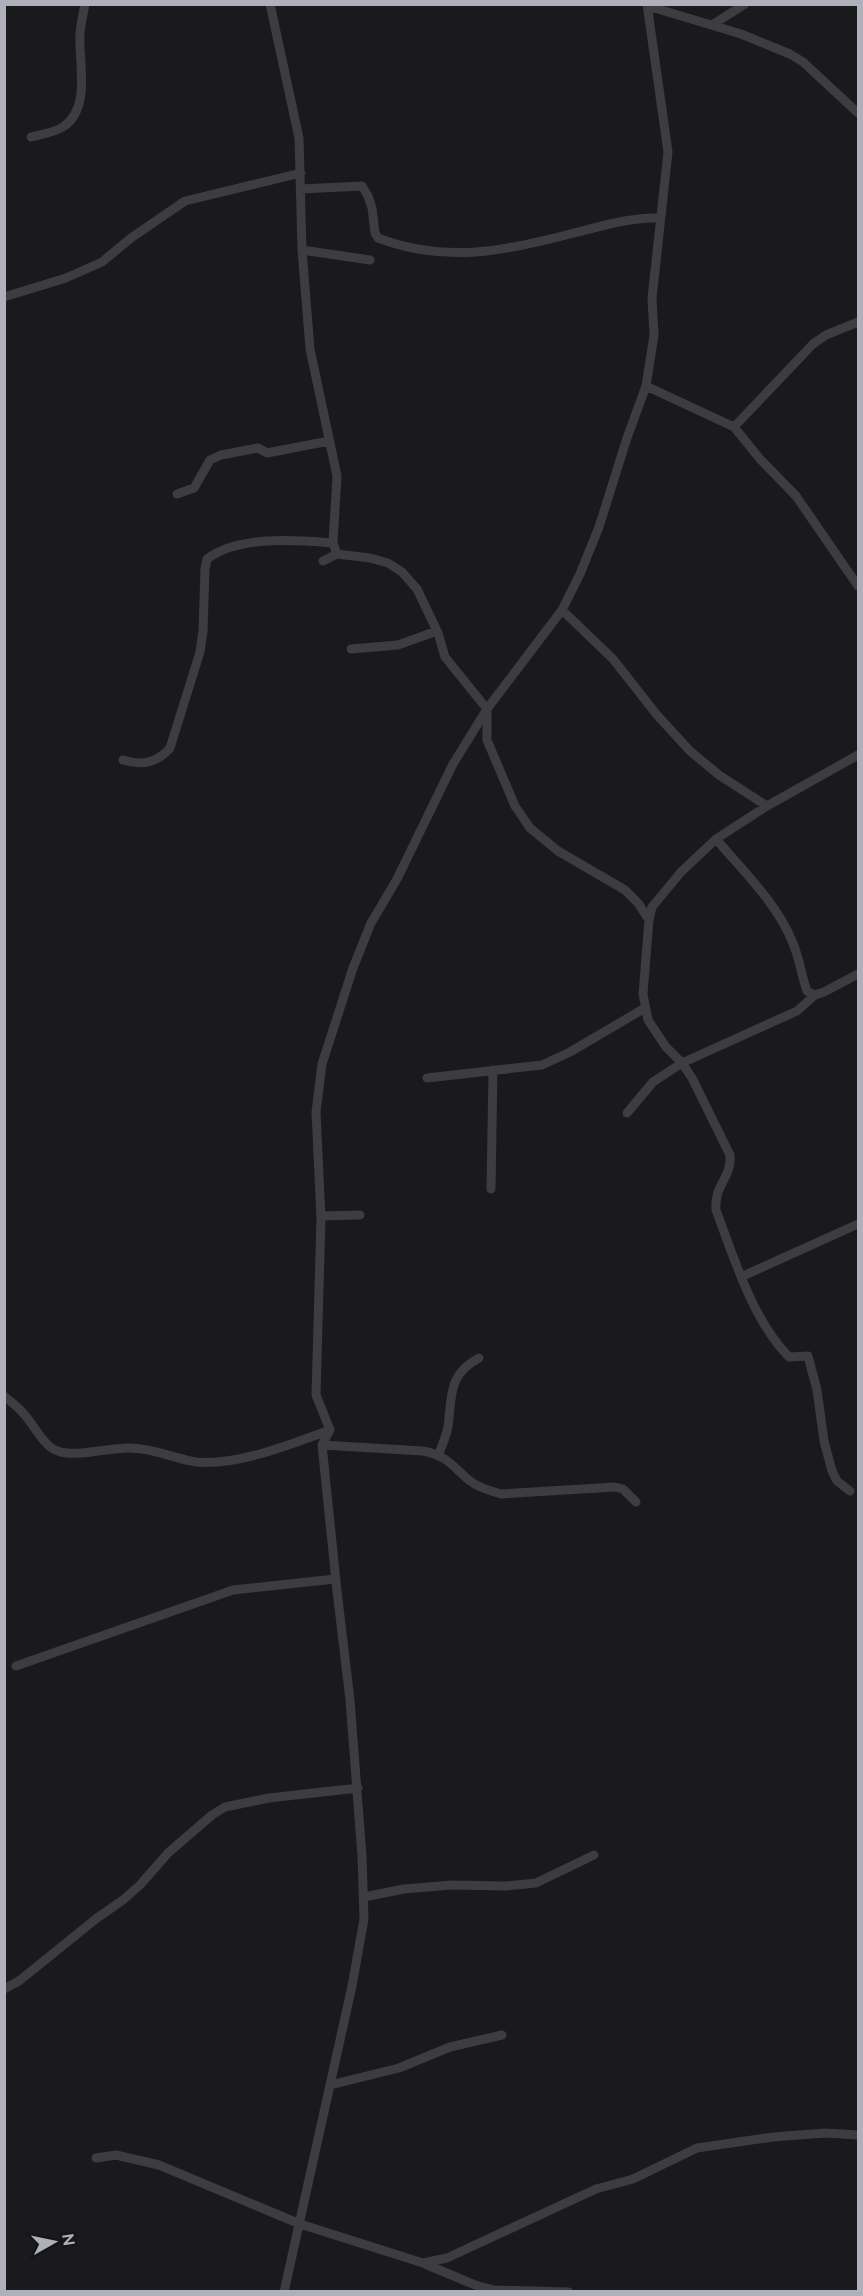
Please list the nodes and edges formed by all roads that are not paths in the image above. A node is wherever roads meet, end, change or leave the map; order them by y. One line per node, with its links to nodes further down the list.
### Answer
1 (85, 4): 7 (street)
2 (270, 4): 8 (street)
3 (745, 4): 5 (street)
4 (647, 5): 5 (street); 10 (street)
5 (712, 25): 6 (street)
6 (858, 113)
7 (31, 137)
8 (301, 173): 9 (street); 13 (street)
9 (301, 189): 10 (street); 11 (street)
10 (660, 218): 15 (street)
11 (302, 250): 12 (street); 17 (street)
12 (370, 260)
13 (4, 297)
14 (858, 322): 16 (street)
15 (646, 386): 16 (street); 23 (street)
16 (734, 427): 22 (street)
17 (329, 441): 18 (street); 19 (street)
18 (177, 494)
19 (333, 543): 20 (street); 28 (street)
20 (338, 554): 21 (street); 24 (street)
21 (323, 561)
22 (858, 586)
23 (562, 610): 26 (street); 29 (street)
24 (437, 631): 25 (street); 26 (street)
25 (351, 649)
26 (487, 709): 31 (street); 41 (street)
27 (858, 755): 29 (street)
28 (123, 760)
29 (767, 806): 30 (street)
30 (716, 839): 31 (street); 33 (street)
31 (649, 920): 34 (street)
32 (858, 974): 33 (street)
33 (815, 994): 35 (street)
34 (645, 1008): 35 (street); 36 (street)
35 (682, 1063): 38 (street); 43 (street)
36 (493, 1070): 37 (street); 39 (street)
37 (427, 1078)
38 (627, 1113)
39 (491, 1189)
40 (360, 1215): 41 (street)
41 (321, 1216): 46 (street)
42 (858, 1224): 43 (street)
43 (743, 1276): 49 (street)
44 (479, 1358): 48 (street)
45 (4, 1395): 46 (street)
46 (330, 1430): 47 (street)
47 (322, 1445): 48 (street); 51 (street)
48 (438, 1454): 50 (street)
49 (850, 1491)
50 (636, 1502)
51 (335, 1579): 52 (street); 53 (street)
52 (16, 1666)
53 (357, 1788): 55 (street); 56 (street)
54 (594, 1855): 55 (street)
55 (363, 1897): 58 (street)
56 (4, 1989)
57 (502, 2035): 58 (street)
58 (330, 2085): 61 (street)
59 (858, 2135): 62 (street)
60 (96, 2158): 61 (street)
61 (300, 2224): 62 (street); 63 (street)
62 (423, 2263): 64 (street)
63 (284, 2292)
64 (569, 2292)

